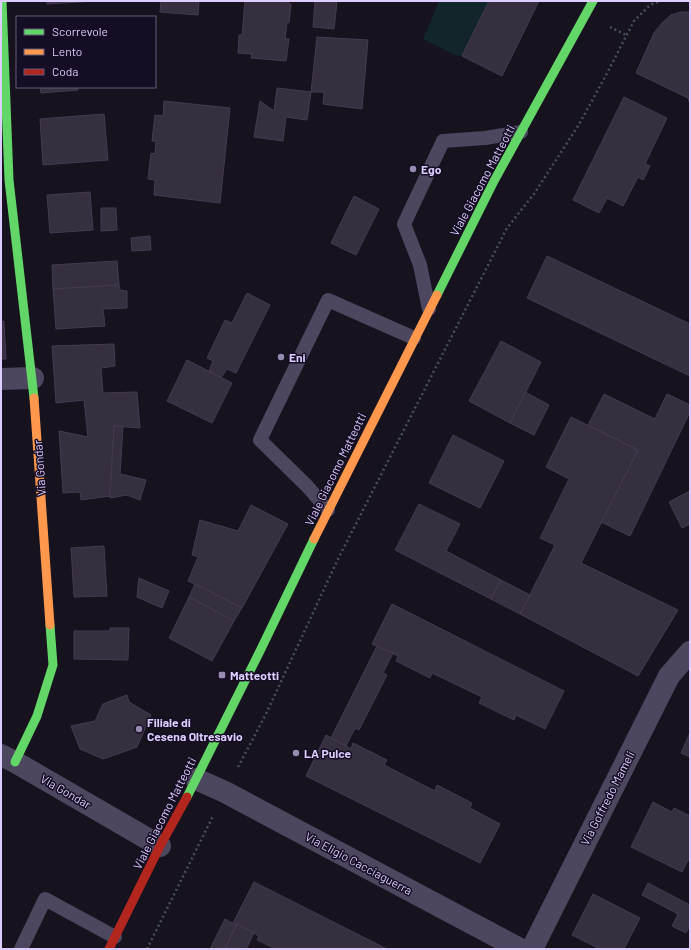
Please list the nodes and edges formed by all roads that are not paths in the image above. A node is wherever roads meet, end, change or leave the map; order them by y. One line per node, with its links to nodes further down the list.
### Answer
1 (2, 1): 5 (main road, Via Gondar)
2 (602, 1): 3 (main road, Viale Giacomo Matteotti)
3 (592, 3): 4 (main road, Viale Giacomo Matteotti)
4 (521, 132): 6 (main road, Viale Giacomo Matteotti); 6 (lane)
5 (5, 179): 8 (main road, Via Gondar)
6 (429, 309): 7 (main road, Viale Giacomo Matteotti)
7 (414, 338): 10 (main road, Viale Giacomo Matteotti); 10 (lane)
8 (33, 378): 9 (street); 12 (main road, Via Gondar)
9 (1, 379)
10 (328, 510): 13 (main road, Viale Giacomo Matteotti)
11 (690, 652): 18 (street, Via Goffredo Mameli)
12 (8, 759): 14 (street, Via Gondar)
13 (196, 779): 14 (main road, Viale Giacomo Matteotti); 17 (street, Via Eligio Cacciaguerra)
14 (160, 846): 15 (main road, Viale Giacomo Matteotti)
15 (112, 943): 16 (lane)
16 (21, 949)
17 (520, 949)
18 (532, 949)

